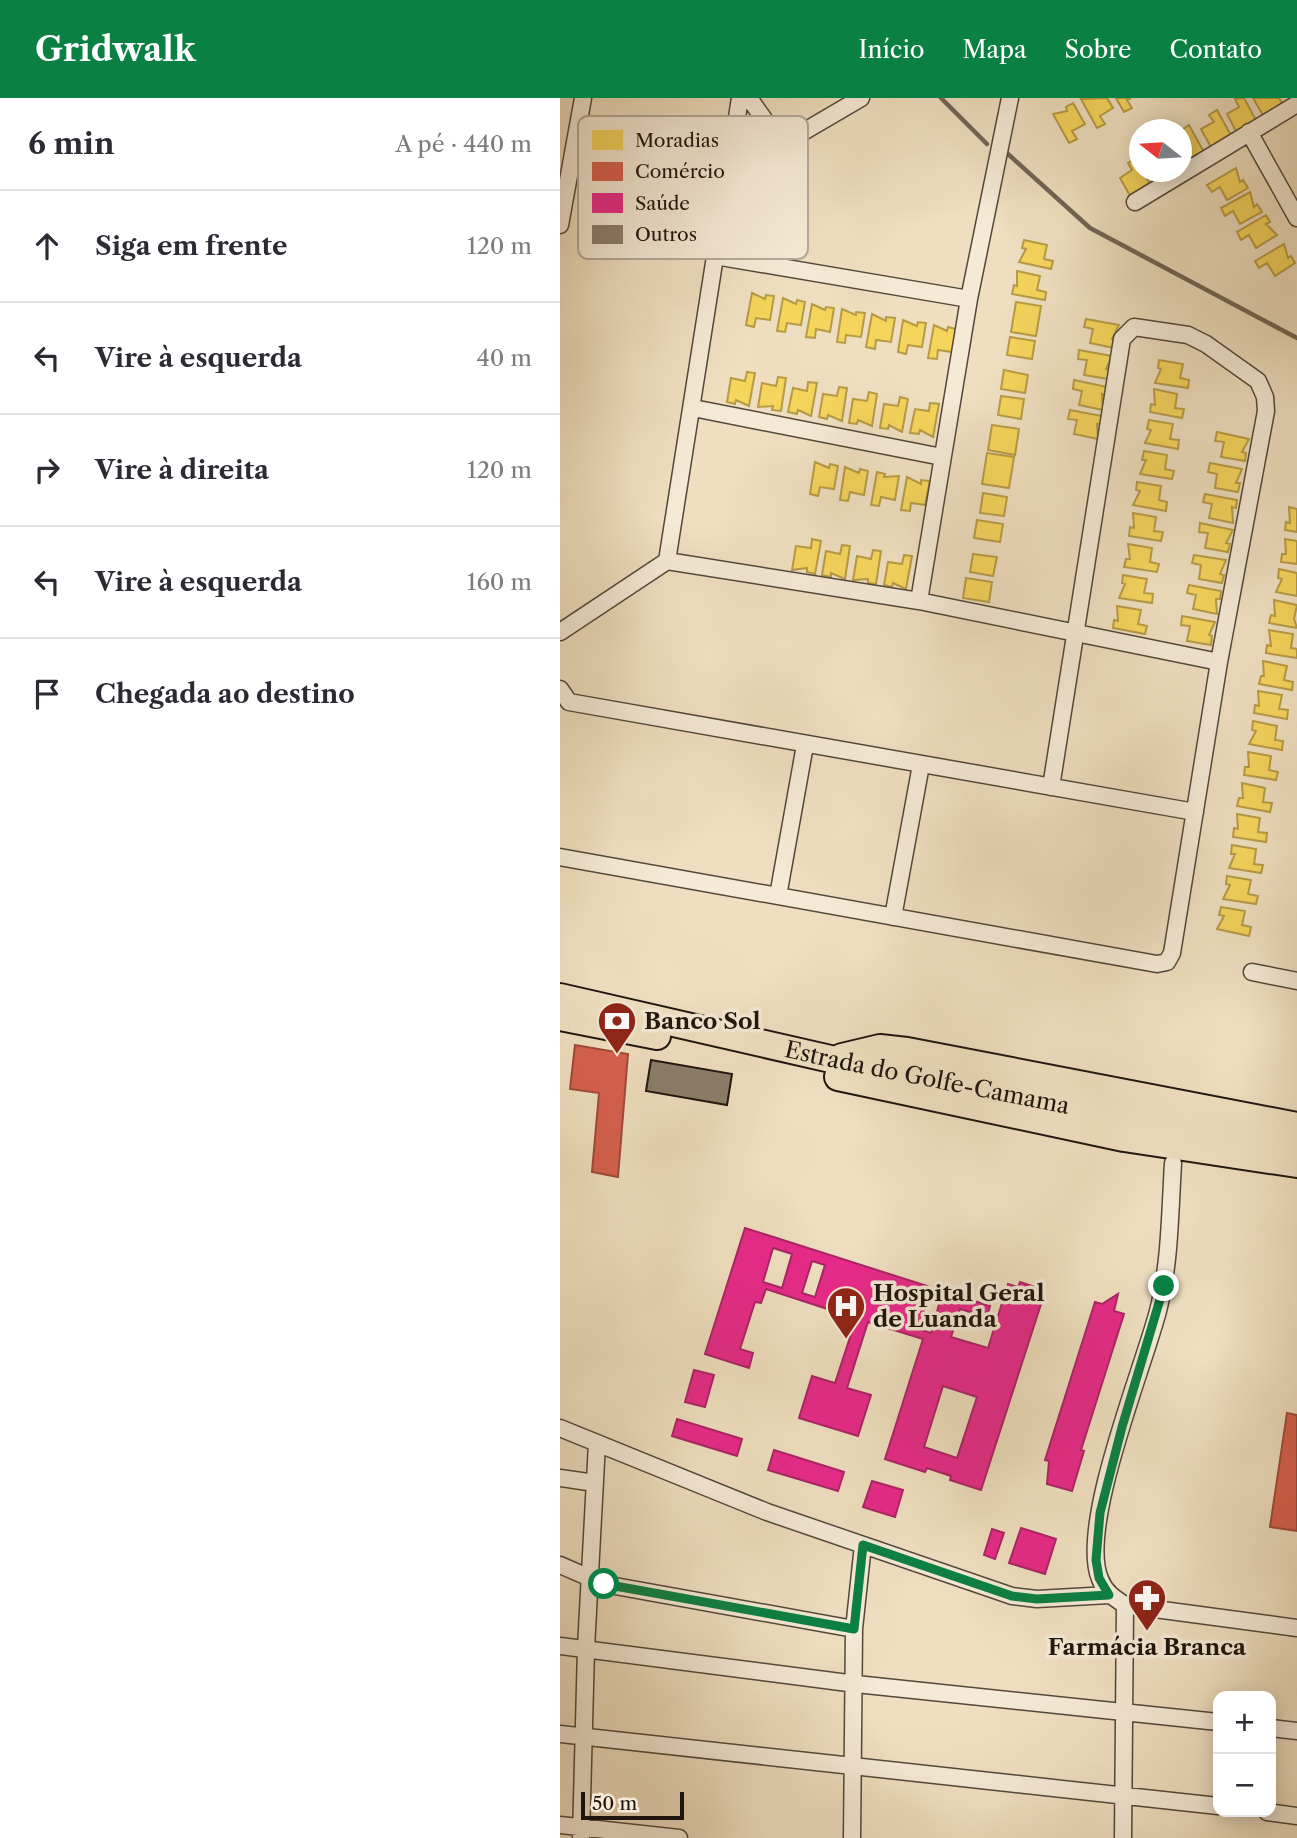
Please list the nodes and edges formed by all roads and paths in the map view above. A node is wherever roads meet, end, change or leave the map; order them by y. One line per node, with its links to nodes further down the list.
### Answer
1 (583, 98): 7 (street)
2 (740, 98): 8 (street)
3 (750, 98): 9 (street)
4 (861, 98): 11 (street)
5 (1010, 98): 18 (street)
6 (1297, 104): 12 (street)
7 (580, 116)
8 (737, 116)
9 (762, 116)
10 (578, 125): 14 (street)
11 (808, 127)
12 (1249, 132): 13 (street); 15 (street)
13 (1135, 202)
14 (561, 215)
15 (1297, 218)
16 (715, 259): 19 (street)
17 (733, 259): 18 (street)
18 (969, 299): 20 (street)
19 (693, 408): 20 (street); 21 (street)
20 (942, 457): 22 (street)
21 (667, 561): 22 (street); 23 (street)
22 (919, 601): 24 (street)
23 (560, 632)
24 (1076, 633): 25 (street); 25 (street); 29 (street)
25 (1219, 662): 30 (street)
26 (563, 699): 27 (street)
27 (805, 746): 28 (street); 32 (street)
28 (921, 765): 29 (street); 33 (street)
29 (1051, 787): 30 (street)
30 (1195, 812): 33 (street)
31 (560, 857): 32 (street)
32 (778, 896): 33 (street)
33 (893, 917)
34 (1252, 972): 35 (street)
35 (1297, 981)
36 (560, 997): 38 (highway, Estrada do Golfe-Camama)
37 (560, 1017): 40 (highway, Estrada do Golfe-Camama)
38 (835, 1059): 39 (highway); 41 (highway, Estrada do Golfe-Camama)
39 (1297, 1126)
40 (1124, 1138): 42 (highway, Estrada do Golfe-Camama); 43 (highway)
41 (1297, 1144)
42 (1297, 1164)
43 (1173, 1171): 44 (highway); 52 (street)
44 (1297, 1181)
45 (560, 1428): 46 (street)
46 (597, 1443): 48 (street); 49 (street)
47 (560, 1478): 48 (street)
48 (596, 1483): 51 (street)
49 (863, 1545): 52 (street); 55 (street)
50 (560, 1565): 51 (street)
51 (591, 1579): 55 (street); 57 (street)
52 (1109, 1595): 53 (street)
53 (1125, 1605): 54 (street); 59 (street)
54 (1297, 1628)
55 (854, 1629): 58 (street)
56 (560, 1646): 57 (street)
57 (586, 1648): 58 (street); 64 (street)
58 (856, 1684): 59 (street); 65 (street)
59 (1124, 1712): 60 (street); 66 (street)
60 (1213, 1721)
61 (1276, 1729): 62 (street)
62 (1297, 1731)
63 (560, 1734): 64 (street)
64 (583, 1737): 65 (street); 71 (street)
65 (855, 1764): 66 (street); 73 (street)
66 (1121, 1795): 67 (street); 74 (street)
67 (1213, 1805)
68 (1276, 1813): 69 (street)
69 (1297, 1816)
70 (560, 1825): 71 (street)
71 (581, 1833): 72 (street)
72 (679, 1838)
73 (852, 1838)
74 (1123, 1838)

